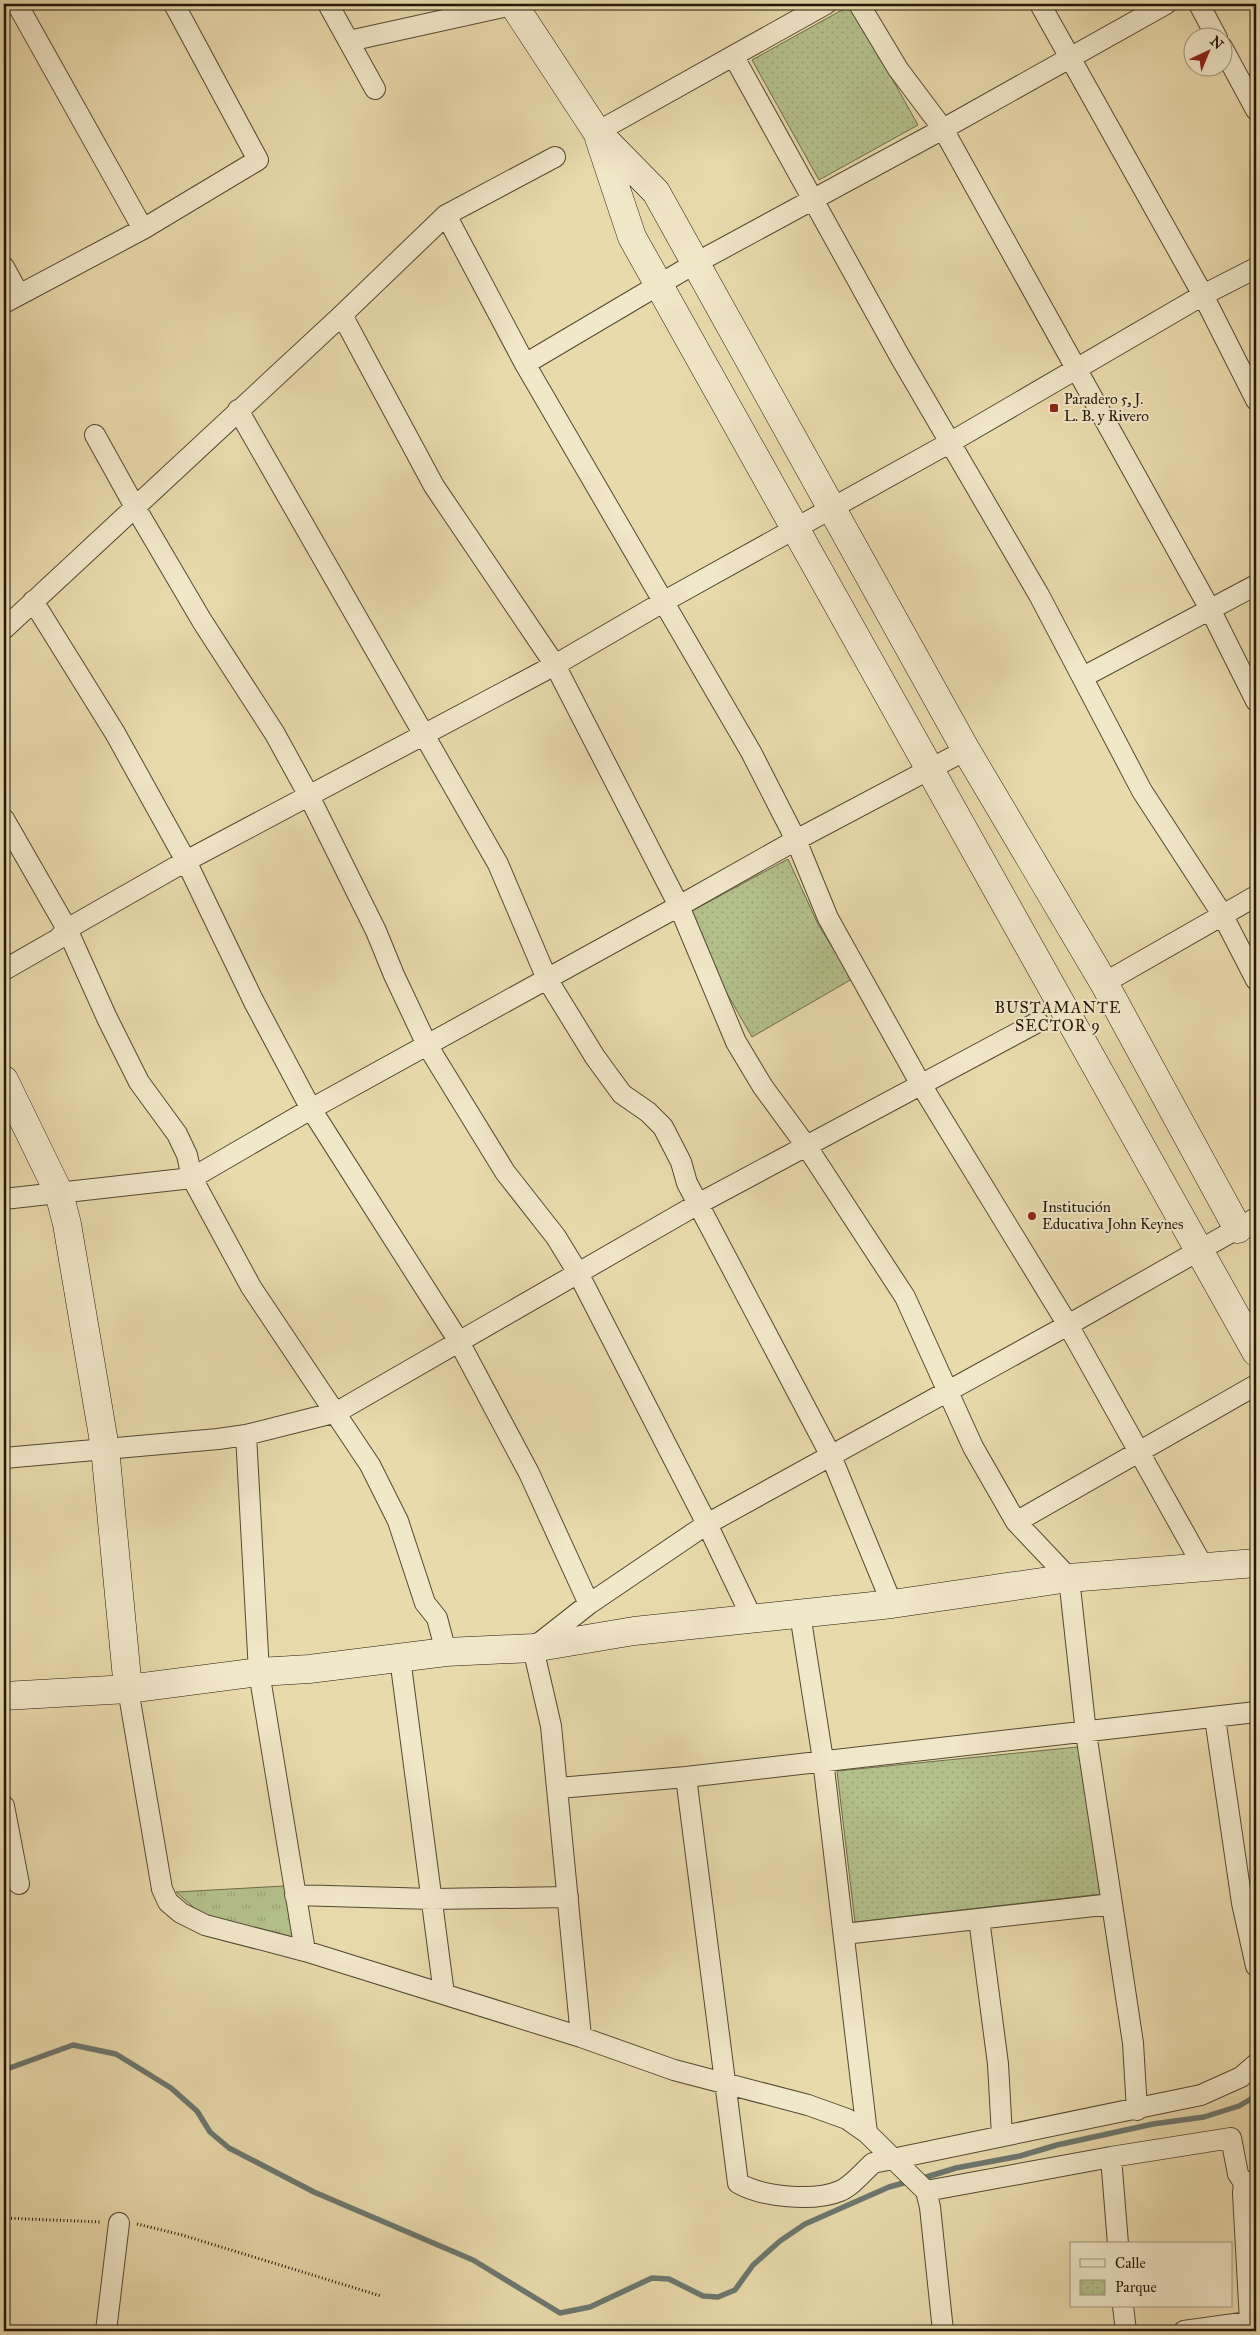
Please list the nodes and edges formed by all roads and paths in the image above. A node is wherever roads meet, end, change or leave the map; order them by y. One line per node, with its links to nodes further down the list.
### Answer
1 (17, 4): 22 (street)
2 (174, 4): 22 (street)
3 (328, 4): 11 (street)
4 (515, 4): 11 (street); 18 (street)
5 (826, 4): 12 (street)
6 (859, 4): 17 (street)
7 (1040, 4): 13 (street)
8 (1166, 4): 13 (street)
9 (1199, 4): 10 (street)
10 (1212, 28)
11 (349, 42): 15 (street)
12 (734, 57): 18 (street); 20 (street)
13 (1069, 58): 17 (street); 27 (street)
14 (1232, 66): 16 (street)
15 (375, 89)
16 (1256, 110)
17 (943, 129): 20 (street); 31 (street)
18 (597, 132): 23 (street); 26 (street)
19 (555, 157): 21 (street)
20 (813, 199): 23 (street); 35 (street)
21 (446, 215): 29 (street); 30 (street)
22 (144, 229): 28 (street)
23 (694, 264): 26 (street); 37 (street)
24 (4, 267): 28 (street)
25 (1256, 268): 27 (street)
26 (659, 286): 30 (street); 38 (street)
27 (1203, 295): 31 (street); 32 (street)
28 (11, 299)
29 (342, 315): 33 (street); 44 (street)
30 (525, 364): 41 (street)
31 (1075, 369): 35 (street); 42 (street)
32 (1256, 400)
33 (238, 410): 36 (street); 47 (street)
34 (95, 435): 36 (street)
35 (951, 442): 37 (street); 45 (street)
36 (135, 507): 40 (street); 50 (street)
37 (831, 509): 38 (street); 48 (street)
38 (795, 528): 41 (street); 49 (street)
39 (1256, 585): 42 (street)
40 (33, 602): 43 (street); 53 (street)
41 (663, 602): 44 (street); 52 (street)
42 (1211, 611): 45 (street); 46 (street)
43 (4, 629)
44 (555, 665): 47 (street); 55 (street)
45 (1082, 677): 56 (street)
46 (1256, 701)
47 (424, 733): 50 (street); 59 (street)
48 (966, 750): 49 (street); 61 (street)
49 (930, 769): 52 (street); 73 (street)
50 (309, 796): 53 (street); 63 (street)
51 (4, 819): 57 (street)
52 (796, 840): 55 (street); 65 (street)
53 (186, 861): 57 (street); 66 (street)
54 (1256, 896): 56 (street)
55 (679, 906): 59 (street); 67 (street)
56 (1222, 914): 60 (street); 61 (street)
57 (67, 929): 58 (street); 68 (street)
58 (4, 970)
59 (548, 979): 63 (street); 71 (street)
60 (1256, 980)
61 (1104, 983): 72 (street)
62 (1038, 1022): 65 (street)
63 (427, 1045): 66 (street); 74 (street)
64 (4, 1080): 69 (street)
65 (920, 1083): 67 (street); 75 (street)
66 (310, 1109): 68 (street); 76 (street)
67 (807, 1147): 71 (street); 79 (street)
68 (192, 1178): 69 (street); 80 (street)
69 (59, 1193): 70 (street); 82 (street)
70 (4, 1199)
71 (698, 1204): 74 (street); 84 (street)
72 (1247, 1223): 73 (street)
73 (1200, 1250): 75 (street); 77 (street)
74 (578, 1273): 76 (street); 87 (street)
75 (1068, 1325): 79 (street); 83 (street)
76 (458, 1340): 80 (street); 91 (street)
77 (1256, 1352)
78 (1256, 1385): 83 (street)
79 (948, 1391): 84 (street); 86 (street)
80 (336, 1412): 81 (street); 96 (street)
81 (246, 1435): 82 (street); 98 (street)
82 (105, 1448): 85 (street); 99 (street)
83 (1137, 1452): 86 (street); 89 (street)
84 (831, 1456): 87 (street); 92 (street)
85 (4, 1458)
86 (1016, 1522): 90 (street)
87 (707, 1524): 91 (street); 94 (street)
88 (1256, 1563): 89 (street)
89 (1204, 1568): 90 (street)
90 (1069, 1578): 92 (street); 103 (street)
91 (589, 1604): 95 (street)
92 (892, 1604): 93 (street)
93 (800, 1614): 94 (street); 104 (street)
94 (752, 1618): 95 (street)
95 (533, 1648): 96 (street); 106 (street)
96 (446, 1652): 97 (street)
97 (400, 1658): 98 (street); 111 (street)
98 (259, 1672): 99 (street); 109 (street)
99 (128, 1689): 100 (street); 115 (street)
100 (4, 1696)
101 (1256, 1712): 102 (street)
102 (1214, 1718): 103 (street); 116 (street)
103 (1086, 1733): 104 (street); 112 (street)
104 (823, 1760): 105 (street); 114 (street)
105 (686, 1777): 106 (street); 120 (street)
106 (559, 1788): 110 (street)
107 (4, 1806): 108 (street)
108 (20, 1884)
109 (296, 1895): 111 (street); 115 (street)
110 (568, 1896): 111 (street); 118 (street)
111 (432, 1899): 117 (street)
112 (1112, 1904): 113 (street); 121 (street)
113 (979, 1919): 114 (street); 123 (street)
114 (844, 1934): 122 (street)
115 (305, 1951): 117 (street)
116 (1256, 1966)
117 (444, 1994): 118 (street)
118 (581, 2037): 120 (street)
119 (1256, 2064): 121 (street)
120 (724, 2083): 122 (street); 124 (street)
121 (1137, 2110): 123 (street)
122 (867, 2133): 124 (street)
123 (1002, 2136): 124 (street)
124 (894, 2158): 127 (street)
125 (1110, 2158): 126 (street); 127 (street); 130 (street)
126 (1250, 2182): 133 (street)
127 (926, 2191): 135 (street)
128 (4, 2218): 129 (path)
129 (119, 2223): 131 (path); 134 (street)
130 (1118, 2242)
131 (382, 2296)
132 (1124, 2308): 136 (street)
133 (1253, 2321): 137 (street)
134 (106, 2331)
135 (943, 2331)
136 (1126, 2331)
137 (1184, 2331)

